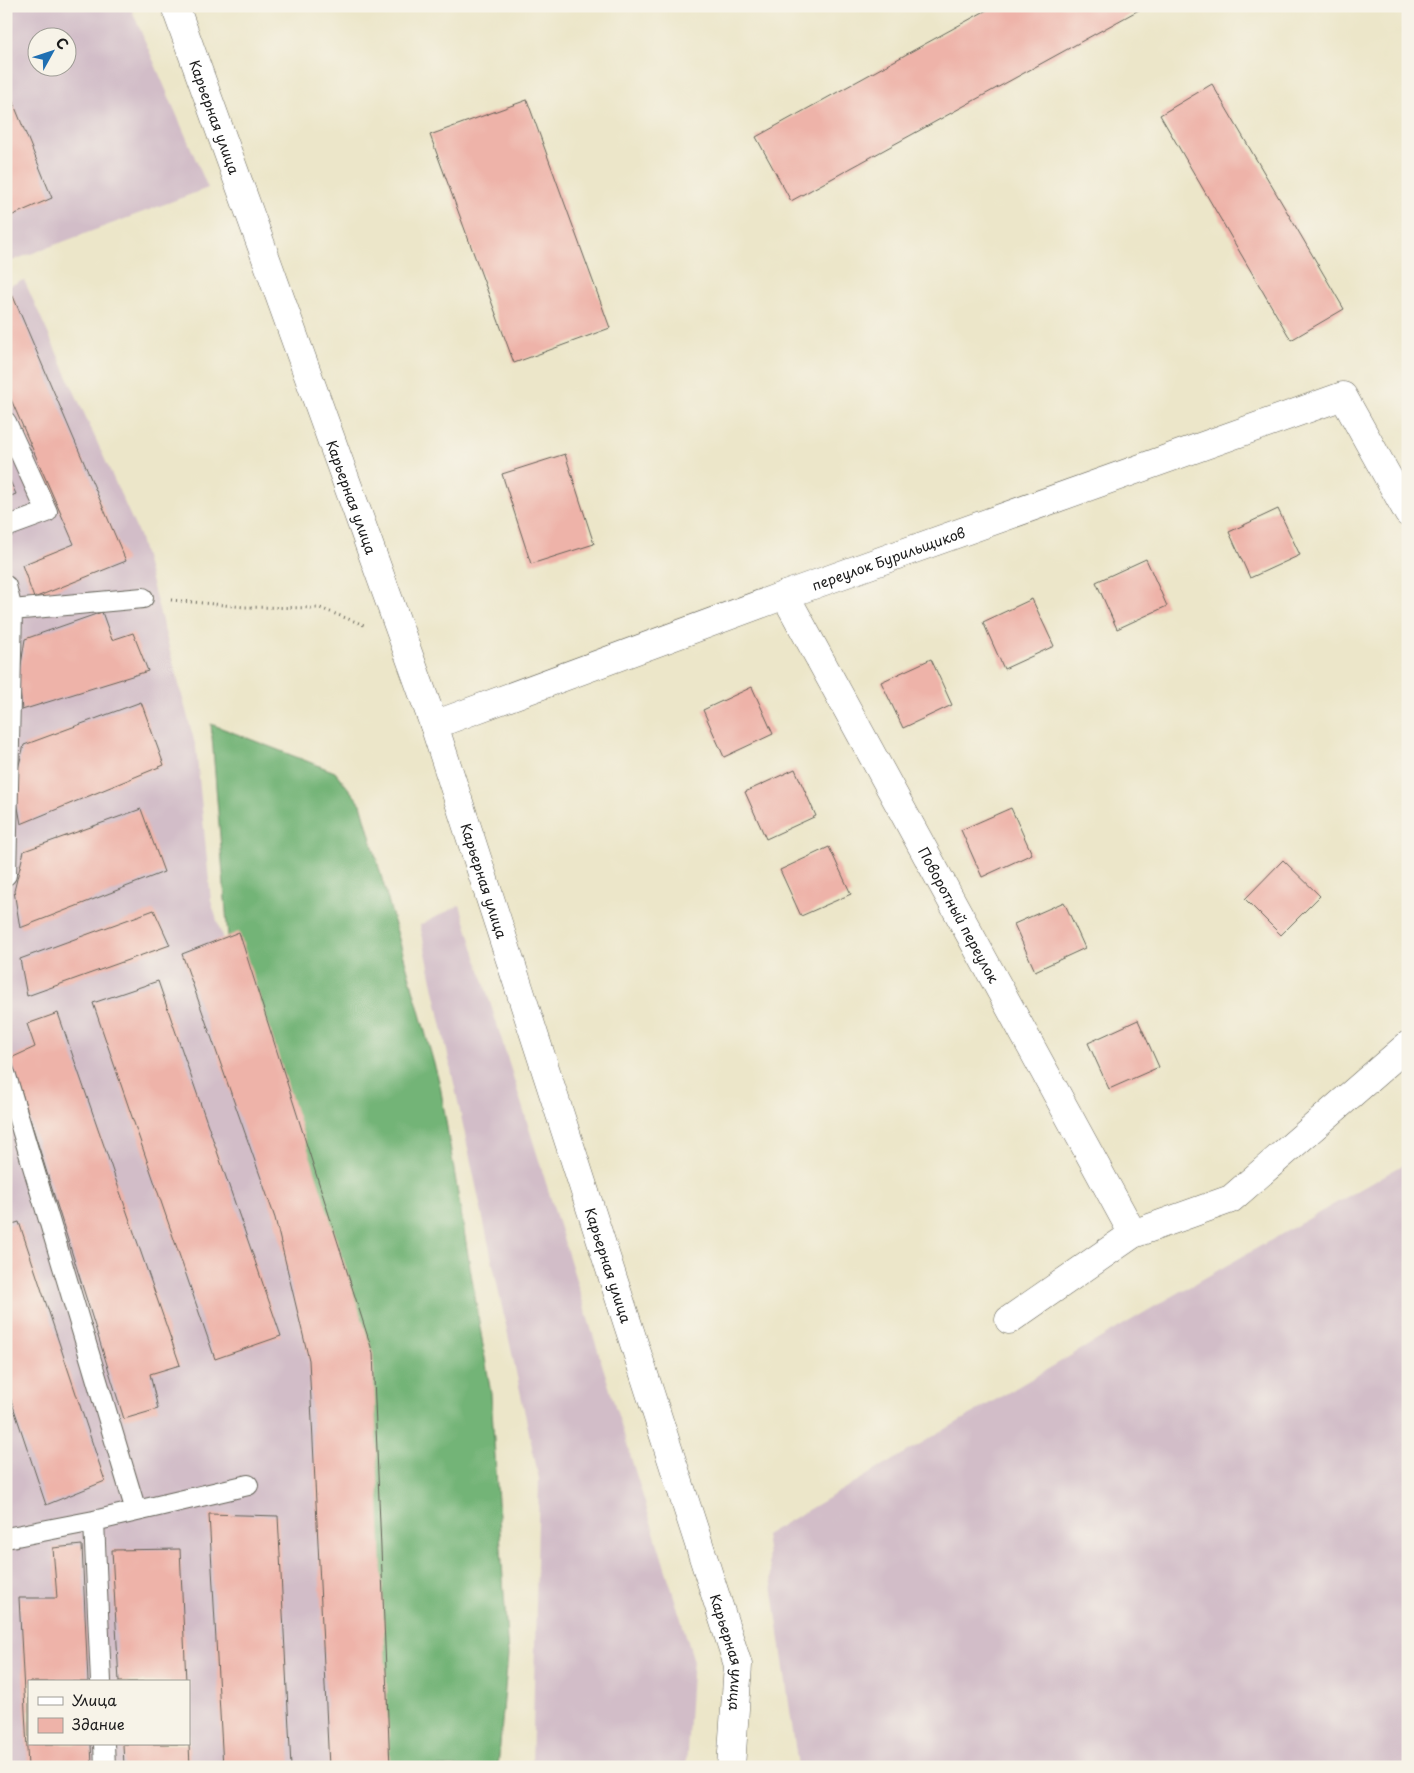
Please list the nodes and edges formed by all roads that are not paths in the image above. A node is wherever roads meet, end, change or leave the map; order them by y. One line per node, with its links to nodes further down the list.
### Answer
1 (175, 6): 9 (street, Карьерная улица)
2 (6, 422): 4 (lane)
3 (1408, 513): 6 (street, переулок Бурильщиков)
4 (6, 527)
5 (6, 586): 8 (lane)
6 (785, 595): 9 (street, переулок Бурильщиков); 13 (street, Поворотный переулок)
7 (143, 598): 8 (lane)
8 (12, 610): 10 (lane)
9 (434, 724): 22 (street, Карьерная улица)
10 (6, 875)
11 (1408, 1045): 13 (street)
12 (6, 1076): 16 (lane)
13 (1133, 1234): 14 (street)
14 (1010, 1320)
15 (248, 1485): 16 (lane)
16 (136, 1510): 17 (lane)
17 (94, 1521): 18 (lane); 19 (lane)
18 (6, 1538)
19 (101, 1680)
20 (104, 1746): 21 (lane)
21 (105, 1767)
22 (731, 1767)

